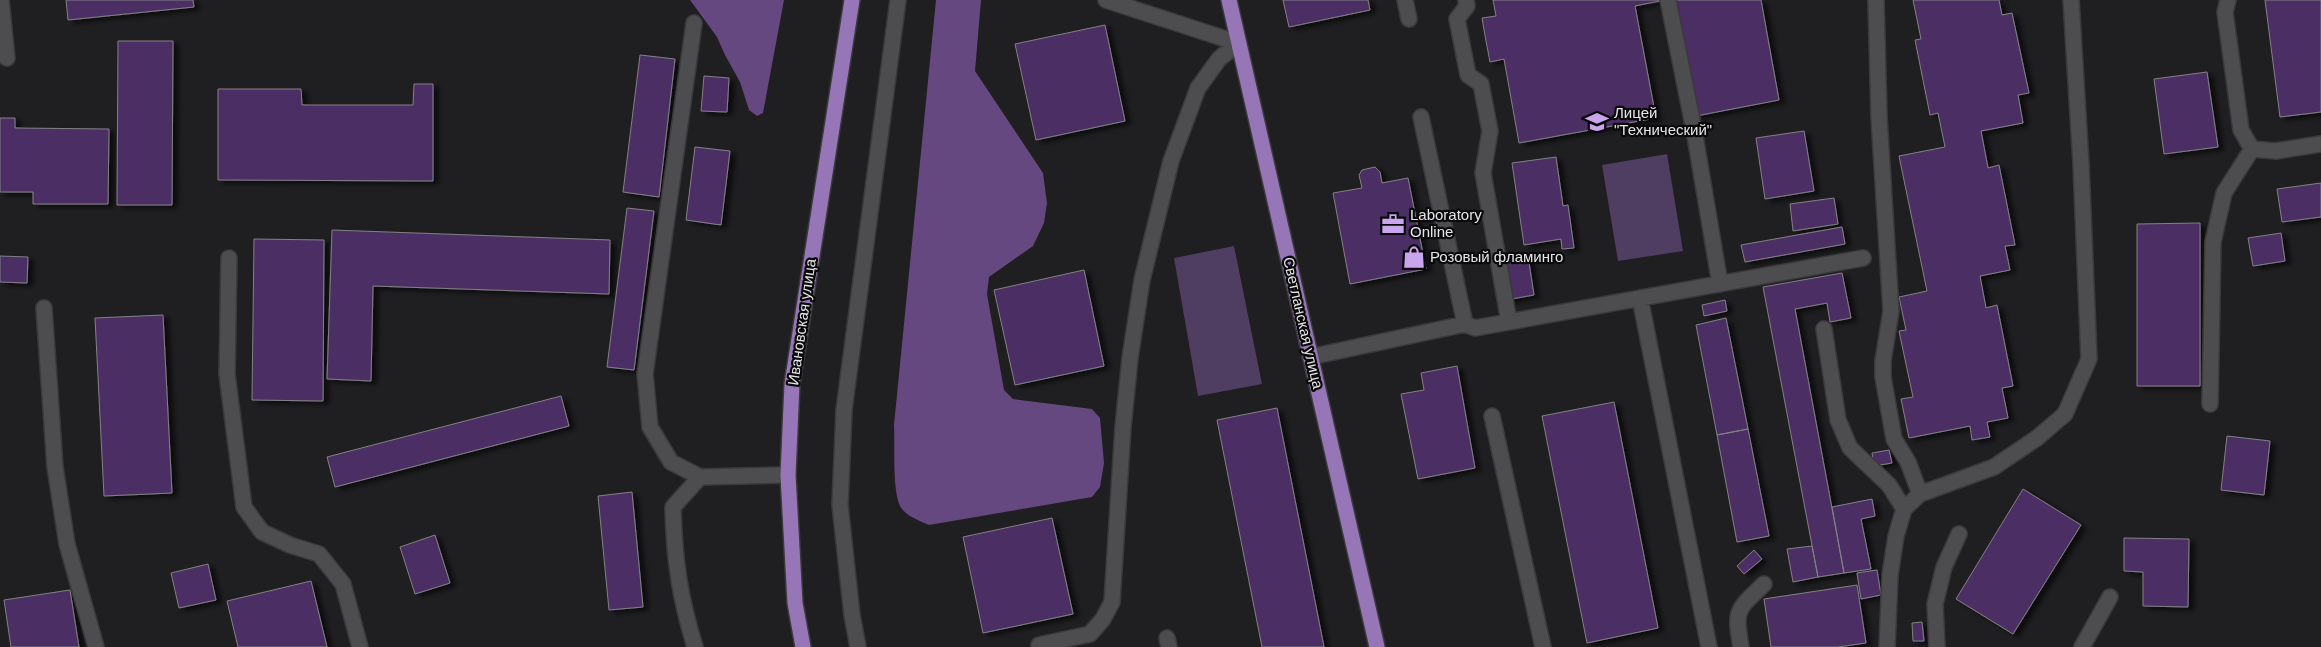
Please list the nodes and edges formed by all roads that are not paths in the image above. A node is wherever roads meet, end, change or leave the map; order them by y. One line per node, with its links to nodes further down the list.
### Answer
1 (1, 0): 17 (street)
2 (852, 0): 32 (main road, Ивановская улица)
3 (888, 0): 13 (street)
4 (898, 0): 13 (street)
5 (1106, 0): 16 (street)
6 (1228, 0): 16 (main road, Светланская улица)
7 (1405, 0): 14 (street)
8 (1466, 0): 26 (street)
9 (1668, 0): 23 (street)
10 (1876, 0): 34 (street)
11 (2071, 0): 34 (street)
12 (2228, 0): 20 (street)
13 (895, 17): 44 (street)
14 (1409, 19)
15 (694, 23): 33 (street)
16 (1238, 43): 29 (main road, Светланская улица); 39 (street)
17 (7, 58)
18 (1421, 117): 27 (street)
19 (2321, 144): 20 (street)
20 (2252, 149): 30 (street)
21 (229, 258): 41 (street)
22 (1863, 258): 23 (street)
23 (1720, 284): 24 (street)
24 (1640, 298): 26 (street); 47 (street)
25 (44, 308): 40 (street)
26 (1508, 322): 27 (street)
27 (1465, 324): 29 (street)
28 (1824, 329): 35 (street)
29 (1310, 357): 45 (main road, Светланская улица)
30 (2210, 404)
31 (1492, 416): 46 (street)
32 (788, 475): 33 (street); 43 (main road, Ивановская улица)
33 (700, 477): 42 (street)
34 (1920, 494): 35 (street)
35 (1904, 508): 49 (street)
36 (1959, 534): 50 (street)
37 (1764, 584): 48 (street)
38 (2110, 597): 51 (street)
39 (1039, 645)
40 (96, 647)
41 (360, 647)
42 (695, 647)
43 (803, 647)
44 (858, 647)
45 (1377, 647)
46 (1543, 647)
47 (1709, 647)
48 (1741, 647)
49 (1887, 647)
50 (1937, 647)
51 (2082, 647)

